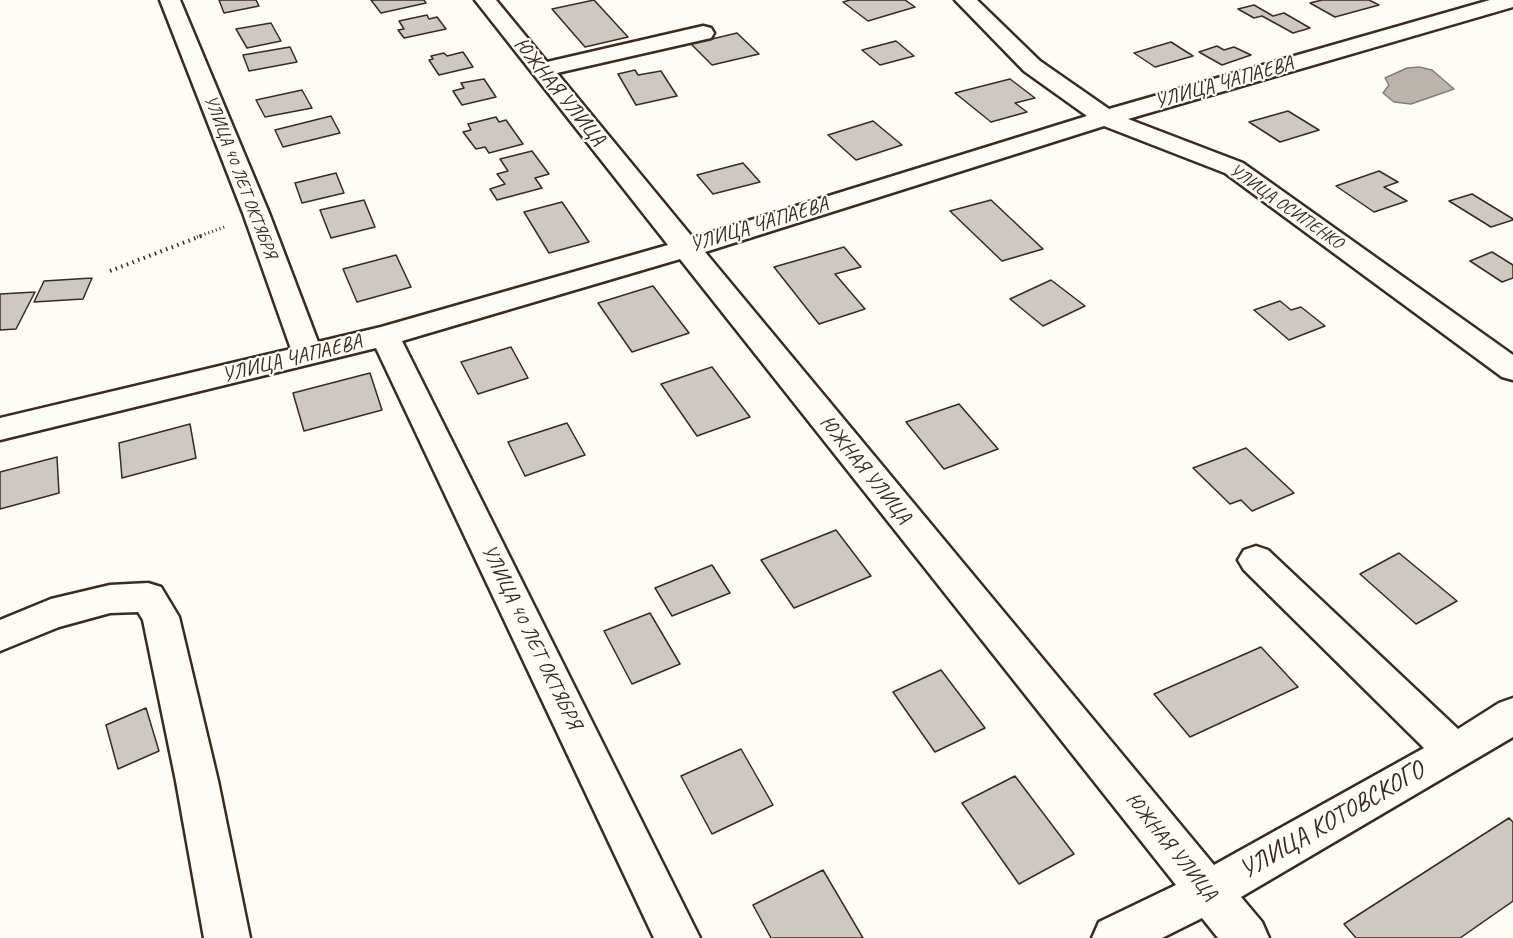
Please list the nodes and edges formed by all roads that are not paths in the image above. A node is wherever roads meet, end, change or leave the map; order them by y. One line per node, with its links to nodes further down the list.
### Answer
1 (170, 0): 10 (street, УЛИЦА 40 ЛЕТ ОКТЯБРЯ)
2 (485, 0): 6 (street, ЮЖНАЯ УЛИЦА)
3 (965, 0): 7 (street, УЛИЦА ОСИПЕНКО)
4 (1513, 0): 7 (street, УЛИЦА ЧАПАЕВА)
5 (703, 33): 6 (street)
6 (541, 69): 8 (street, ЮЖНАЯ УЛИЦА)
7 (1105, 118): 8 (street, УЛИЦА ЧАПАЕВА); 11 (street, УЛИЦА ОСИПЕНКО)
8 (685, 249): 9 (street, УЛИЦА ЧАПАЕВА); 17 (street, ЮЖНАЯ УЛИЦА)
9 (385, 336): 10 (street, УЛИЦА ЧАПАЕВА); 19 (street, УЛИЦА 40 ЛЕТ ОКТЯБРЯ)
10 (308, 355): 12 (street, УЛИЦА ЧАПАЕВА)
11 (1513, 369)
12 (0, 429)
13 (1256, 560): 16 (street)
14 (0, 636): 18 (street)
15 (1513, 715): 16 (street, УЛИЦА КОТОВСКОГО)
16 (1454, 751): 17 (street, УЛИЦА КОТОВСКОГО)
17 (1208, 892): 20 (street, УЛИЦА КОТОВСКОГО); 21 (street, ЮЖНАЯ УЛИЦА)
18 (227, 938)
19 (677, 938)
20 (1115, 938)
21 (1246, 938)

